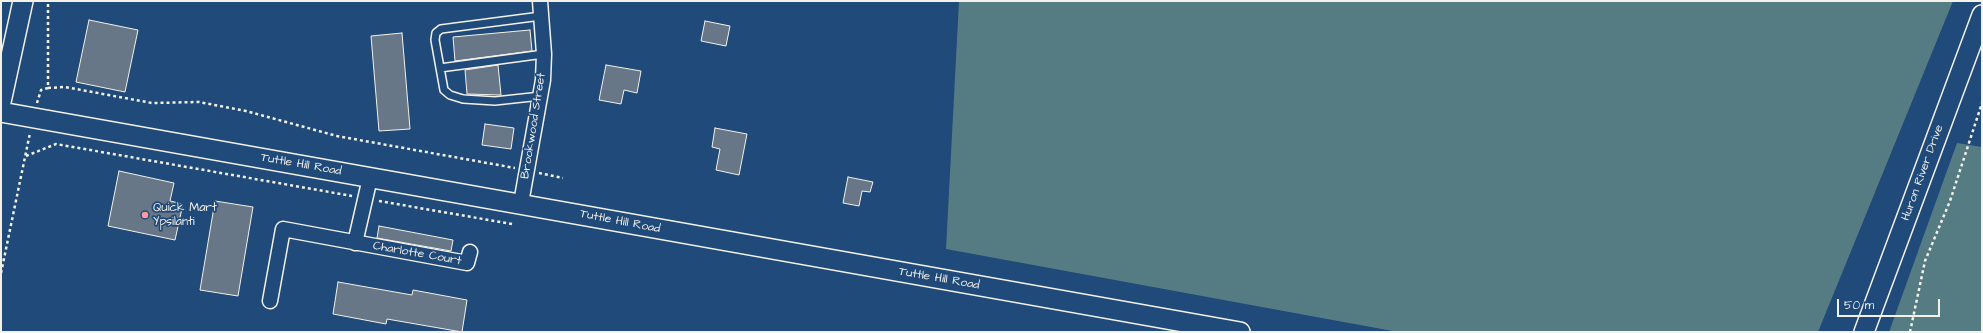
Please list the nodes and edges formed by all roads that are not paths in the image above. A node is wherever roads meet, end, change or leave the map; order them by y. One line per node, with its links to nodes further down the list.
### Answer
1 (23, 1): 8 (main road)
2 (540, 1): 4 (street, Brookwood Street)
3 (1982, 15): 16 (main road, Huron River Drive)
4 (541, 16): 5 (street, Brookwood Street); 6 (lane)
5 (544, 54): 6 (lane); 7 (street, Brookwood Street)
6 (440, 68): 7 (lane)
7 (541, 96): 11 (street, Brookwood Street)
8 (1, 102)
9 (1, 112): 10 (main road, Tuttle Hill Road)
10 (370, 178): 11 (main road, Tuttle Hill Road); 12 (street, Charlotte Court)
11 (521, 204): 15 (main road, Tuttle Hill Road)
12 (355, 243): 13 (street, Charlotte Court); 14 (street, Charlotte Court)
13 (470, 252)
14 (270, 301)
15 (1240, 332)
16 (1864, 332)

